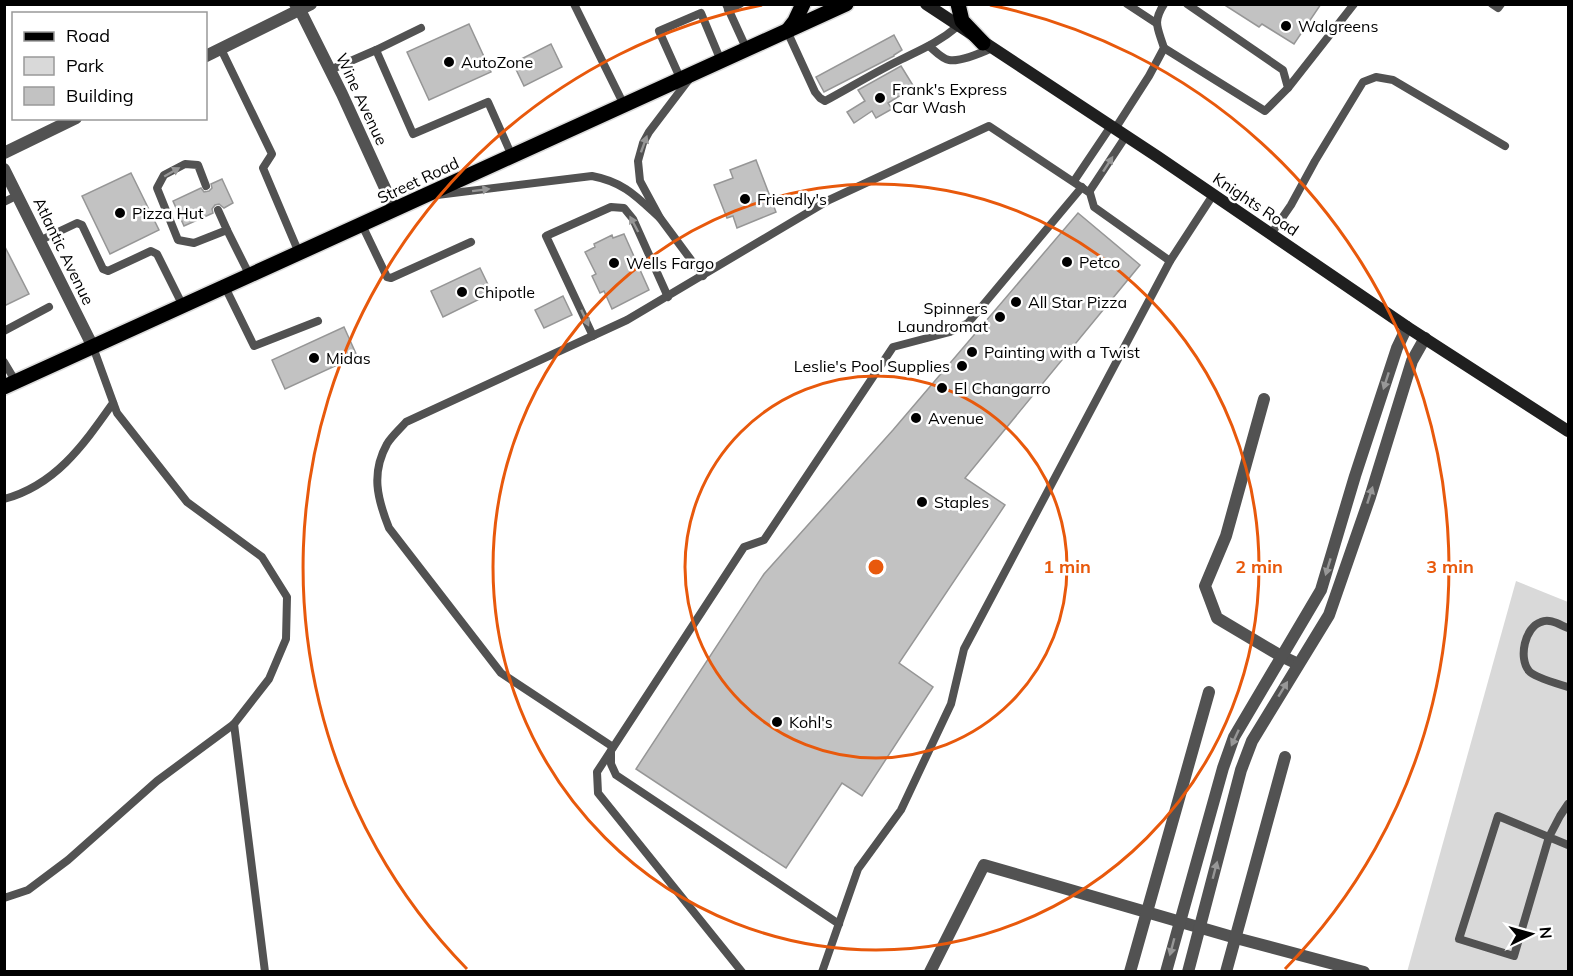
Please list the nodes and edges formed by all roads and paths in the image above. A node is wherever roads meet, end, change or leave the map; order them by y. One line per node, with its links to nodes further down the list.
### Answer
1 (574, 4): 30 (lane)
2 (740, 4): 14 (lane)
3 (802, 4): 18 (main road)
4 (846, 4): 18 (main road, Street Road)
5 (926, 4): 16 (main road, Knights Road)
6 (957, 4): 20 (main road)
7 (1127, 4): 15 (lane)
8 (1164, 4): 15 (lane)
9 (1187, 4): 29 (lane)
10 (1354, 4): 29 (lane)
11 (1492, 4): 12 (lane)
12 (1501, 4)
13 (302, 6): 22 (street); 27 (street, Wine Avenue)
14 (727, 7): 24 (lane)
15 (1156, 23): 21 (lane)
16 (958, 26): 19 (lane); 20 (main road, Knights Road)
17 (421, 28): 23 (lane)
18 (787, 31): 19 (lane); 24 (main road, Street Road)
19 (929, 46): 20 (lane)
20 (987, 46): 32 (main road, Knights Road)
21 (1164, 48): 29 (lane); 32 (lane)
22 (221, 49): 25 (street); 53 (lane)
23 (376, 50): 27 (lane); 35 (lane)
24 (747, 50): 26 (main road, Street Road)
25 (207, 56)
26 (721, 61): 28 (main road, Street Road); 28 (lane)
27 (330, 70): 46 (street, Wine Avenue)
28 (687, 77): 30 (main road, Street Road); 47 (lane, one-way to 28)
29 (1288, 88)
30 (624, 105): 35 (main road, Street Road)
31 (72, 120): 34 (street)
32 (1117, 130): 37 (lane); 40 (lane, one-way to 32); 42 (main road, Knights Road)
33 (1505, 146): 50 (lane)
34 (4, 153)
35 (512, 156): 43 (main road, Street Road)
36 (4, 169): 41 (street, Atlantic Avenue)
37 (1074, 181): 39 (lane); 56 (lane)
38 (206, 186): 49 (lane, one-way to 38)
39 (1082, 187): 40 (lane); 79 (lane)
40 (1089, 192): 54 (lane)
41 (18, 195): 44 (lane); 51 (street, Atlantic Avenue)
42 (1213, 195): 50 (main road, Knights Road); 54 (lane)
43 (423, 197): 46 (main road, Street Road); 47 (lane, one-way to 47)
44 (4, 202)
45 (218, 210): 49 (lane)
46 (395, 210): 48 (main road, Street Road)
47 (660, 218): 56 (lane)
48 (362, 225): 52 (lane); 53 (main road, Street Road)
49 (227, 230): 55 (lane)
50 (1271, 234): 62 (main road, Knights Road)
51 (40, 240): 59 (lane); 66 (street, Atlantic Avenue)
52 (471, 242)
53 (299, 254): 55 (main road, Street Road)
54 (1170, 261): 87 (lane)
55 (250, 276): 57 (main road, Street Road)
56 (703, 276): 58 (lane)
57 (225, 287): 59 (main road, Street Road); 61 (lane)
58 (668, 297): 64 (lane); 64 (lane, one-way to 64)
59 (183, 306): 66 (main road, Street Road)
60 (49, 307): 63 (lane)
61 (318, 321)
62 (1407, 327): 65 (main road, Knights Road); 74 (street, one-way to 74)
63 (4, 331)
64 (593, 336): 79 (lane)
65 (1425, 338): 71 (main road, Knights Road); 75 (street, one-way to 65)
66 (93, 347): 68 (main road, Street Road); 70 (lane)
67 (4, 362): 68 (lane)
68 (10, 384)
69 (1264, 399): 74 (street)
70 (113, 403): 72 (lane); 78 (lane)
71 (1569, 431)
72 (4, 499)
73 (1569, 628): 76 (lane)
74 (1281, 656): 75 (street); 86 (street, one-way to 86)
75 (1298, 664): 88 (street, one-way to 75)
76 (1569, 687)
77 (1209, 692): 85 (street)
78 (234, 724): 84 (lane); 90 (lane)
79 (612, 749): 87 (lane); 91 (lane)
80 (1285, 757): 89 (street)
81 (1569, 804): 82 (lane)
82 (1549, 837): 82 (lane); 83 (lane)
83 (1569, 845)
84 (4, 898)
85 (1146, 913): 86 (street); 93 (street); 94 (street)
86 (1179, 921): 88 (street); 95 (street, one-way to 95)
87 (839, 924): 92 (lane)
88 (1200, 927): 89 (street); 96 (street)
89 (1236, 938): 97 (street); 98 (street)
90 (266, 972)
91 (742, 972)
92 (822, 972)
93 (930, 972)
94 (1130, 972)
95 (1166, 972)
96 (1188, 972)
97 (1226, 972)
98 (1364, 972)

